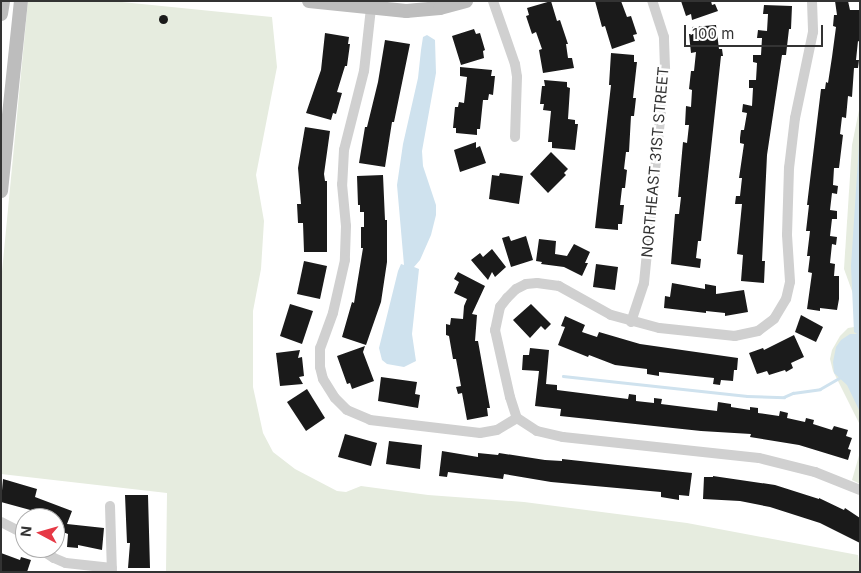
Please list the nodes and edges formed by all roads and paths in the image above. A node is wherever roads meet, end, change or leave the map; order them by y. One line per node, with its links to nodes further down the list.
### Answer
1 (3, 1): 9 (main road)
2 (21, 1): 11 (main road)
3 (309, 1): 8 (main road)
4 (466, 1): 8 (main road)
5 (493, 1): 10 (street)
6 (652, 1): 12 (street, NORTHEAST 31ST STREET)
7 (812, 1): 12 (street)
8 (370, 8): 13 (street)
9 (1, 14)
10 (515, 137)
11 (1, 191)
12 (631, 322): 13 (street)
13 (517, 418): 14 (street)
14 (860, 490)
15 (110, 506): 19 (street)
16 (1, 522): 17 (street)
17 (15, 529)
18 (54, 558): 19 (street)
19 (112, 570)

